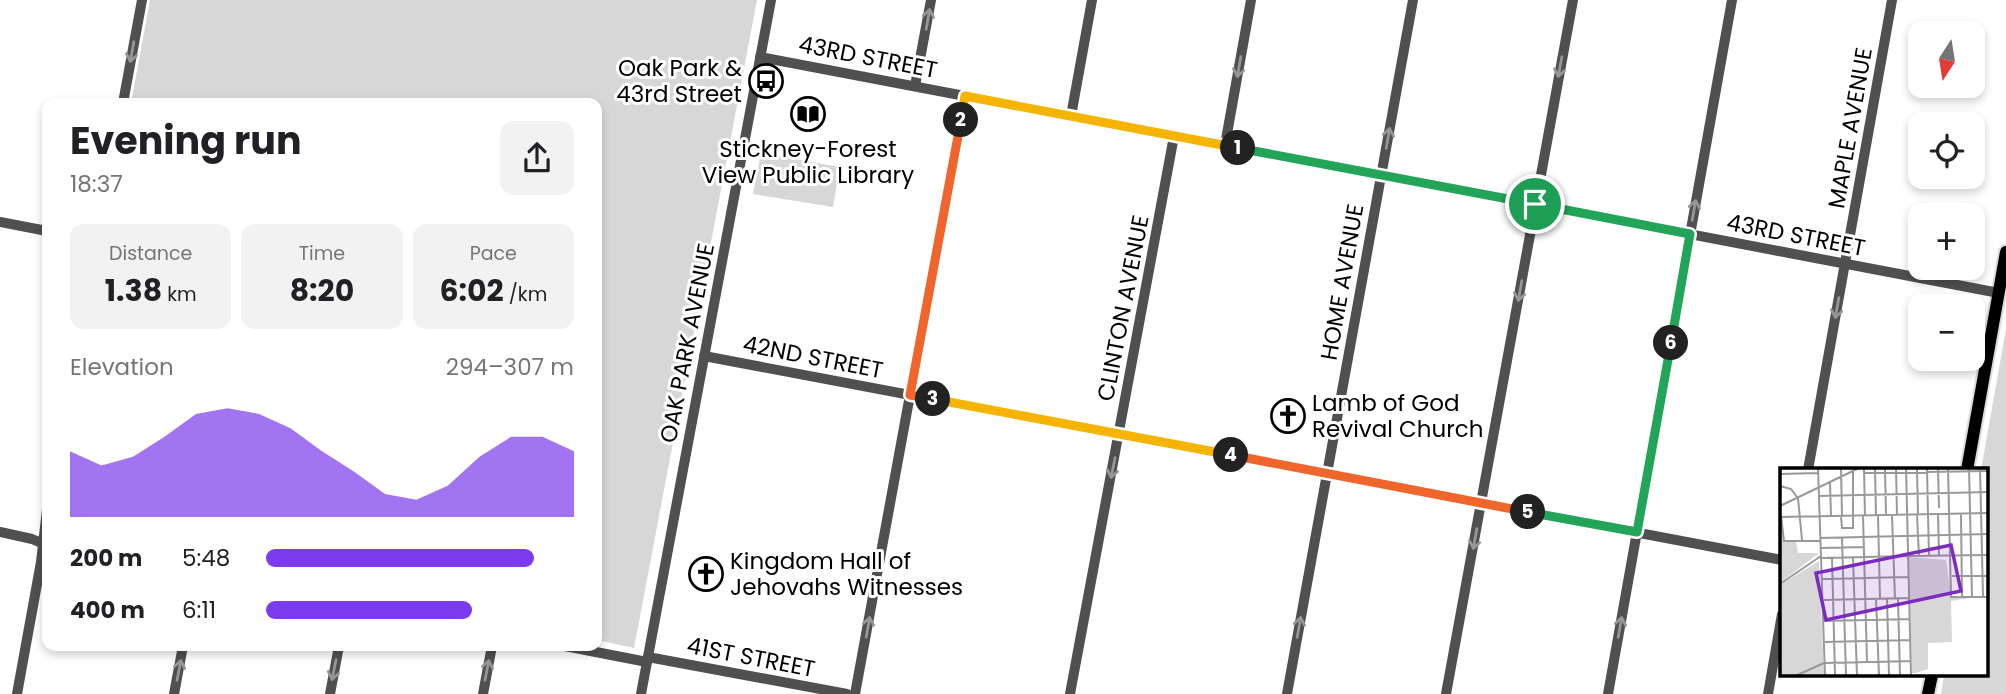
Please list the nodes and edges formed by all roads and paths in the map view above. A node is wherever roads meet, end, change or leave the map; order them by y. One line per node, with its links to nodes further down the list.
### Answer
1 (142, 0): 13 (street, one-way to 13)
2 (771, 0): 10 (street, OAK PARK AVENUE)
3 (931, 0): 11 (street, one-way to 3)
4 (1092, 0): 14 (street)
5 (1251, 0): 16 (street, one-way to 16)
6 (1413, 0): 17 (street, HOME AVENUE, one-way to 6)
7 (1573, 0): 18 (street, one-way to 18)
8 (1732, 0): 21 (street, one-way to 8)
9 (1892, 0): 23 (street, MAPLE AVENUE)
10 (760, 57): 11 (street, 43RD STREET); 25 (street, OAK PARK AVENUE)
11 (915, 86): 12 (street, 43RD STREET)
12 (965, 96): 14 (street, 43RD STREET); 26 (street)
13 (124, 98)
14 (1071, 116): 15 (street, 43RD STREET)
15 (1174, 136): 16 (street, 43RD STREET); 27 (street, CLINTON AVENUE)
16 (1225, 145): 17 (street, 43RD STREET)
17 (1381, 175): 18 (street, 43RD STREET); 30 (street, HOME AVENUE)
18 (1535, 204): 21 (street, 43RD STREET); 31 (street, one-way to 31)
19 (0, 222): 20 (street)
20 (42, 230)
21 (1690, 234): 23 (street, 43RD STREET); 33 (street)
22 (2006, 252): 24 (main road)
23 (1845, 264): 24 (street, 43RD STREET); 28 (street, MAPLE AVENUE, one-way to 28)
24 (1999, 293): 29 (main road)
25 (704, 356): 26 (street, 42ND STREET); 42 (street, OAK PARK AVENUE)
26 (910, 395): 27 (street, 42ND STREET); 50 (street, one-way to 26)
27 (1119, 434): 30 (street, 42ND STREET); 51 (street, CLINTON AVENUE, one-way to 51)
28 (1808, 468)
29 (1967, 468)
30 (1327, 474): 31 (street, 42ND STREET); 52 (street, HOME AVENUE, one-way to 30)
31 (1481, 503): 33 (street, 42ND STREET); 53 (street, one-way to 53)
32 (0, 532): 34 (street)
33 (1637, 532): 35 (street, 42ND STREET); 54 (street, one-way to 33)
34 (42, 544)
35 (1780, 560)
36 (42, 561): 44 (street)
37 (1780, 625): 55 (street)
38 (182, 651): 45 (street, one-way to 38)
39 (338, 651): 46 (street, one-way to 46)
40 (491, 651): 47 (street, one-way to 40)
41 (597, 651): 42 (street, 41ST STREET)
42 (648, 659): 48 (street, OAK PARK AVENUE); 49 (street, 41ST STREET)
43 (1931, 676): 56 (main road)
44 (17, 694)
45 (174, 694)
46 (330, 694)
47 (483, 694)
48 (641, 694)
49 (847, 694)
50 (855, 694)
51 (1070, 694)
52 (1287, 694)
53 (1446, 694)
54 (1608, 694)
55 (1768, 694)
56 (1928, 694)

